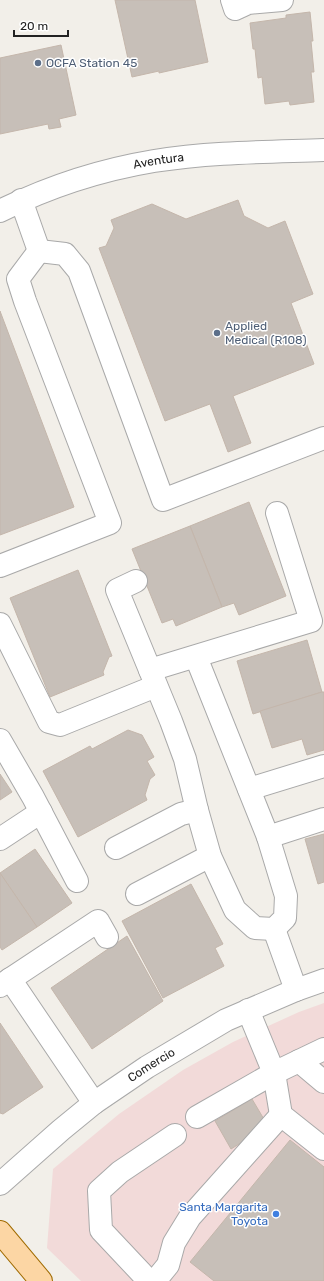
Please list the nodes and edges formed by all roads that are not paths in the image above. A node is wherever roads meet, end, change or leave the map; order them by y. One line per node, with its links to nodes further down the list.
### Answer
1 (232, 0): 2 (street)
2 (282, 0)
3 (324, 150): 4 (street, Aventura)
4 (21, 200): 5 (street, Aventura); 6 (street)
5 (0, 210)
6 (39, 251): 7 (street); 9 (street)
7 (324, 438)
8 (277, 513): 12 (street)
9 (0, 566)
10 (136, 581): 13 (street)
11 (0, 624): 13 (street)
12 (196, 657): 13 (street); 16 (street)
13 (153, 678): 17 (street)
14 (0, 740): 18 (street)
15 (324, 766): 16 (street)
16 (249, 789): 20 (street)
17 (197, 810): 22 (street); 23 (street)
18 (41, 812): 21 (street); 24 (street)
19 (324, 819): 20 (street)
20 (268, 837): 26 (street)
21 (0, 839)
22 (116, 848)
23 (210, 856): 25 (street); 26 (street)
24 (77, 881)
25 (137, 894)
26 (274, 929): 30 (street)
27 (107, 936): 29 (street)
28 (324, 980): 30 (street, Comercio)
29 (5, 983): 36 (street)
30 (296, 990): 31 (street, Comercio)
31 (248, 1010): 34 (street); 36 (street, Comercio)
32 (324, 1049): 33 (street)
33 (299, 1061): 34 (street); 35 (street)
34 (274, 1072): 37 (street); 38 (street)
35 (324, 1082)
36 (94, 1102): 41 (street, Comercio)
37 (281, 1115): 40 (street); 45 (street)
38 (197, 1117)
39 (174, 1135): 44 (street)
40 (324, 1149)
41 (0, 1184)
42 (0, 1232): 43 (main road)
43 (41, 1281)
44 (149, 1281)
45 (155, 1281)

